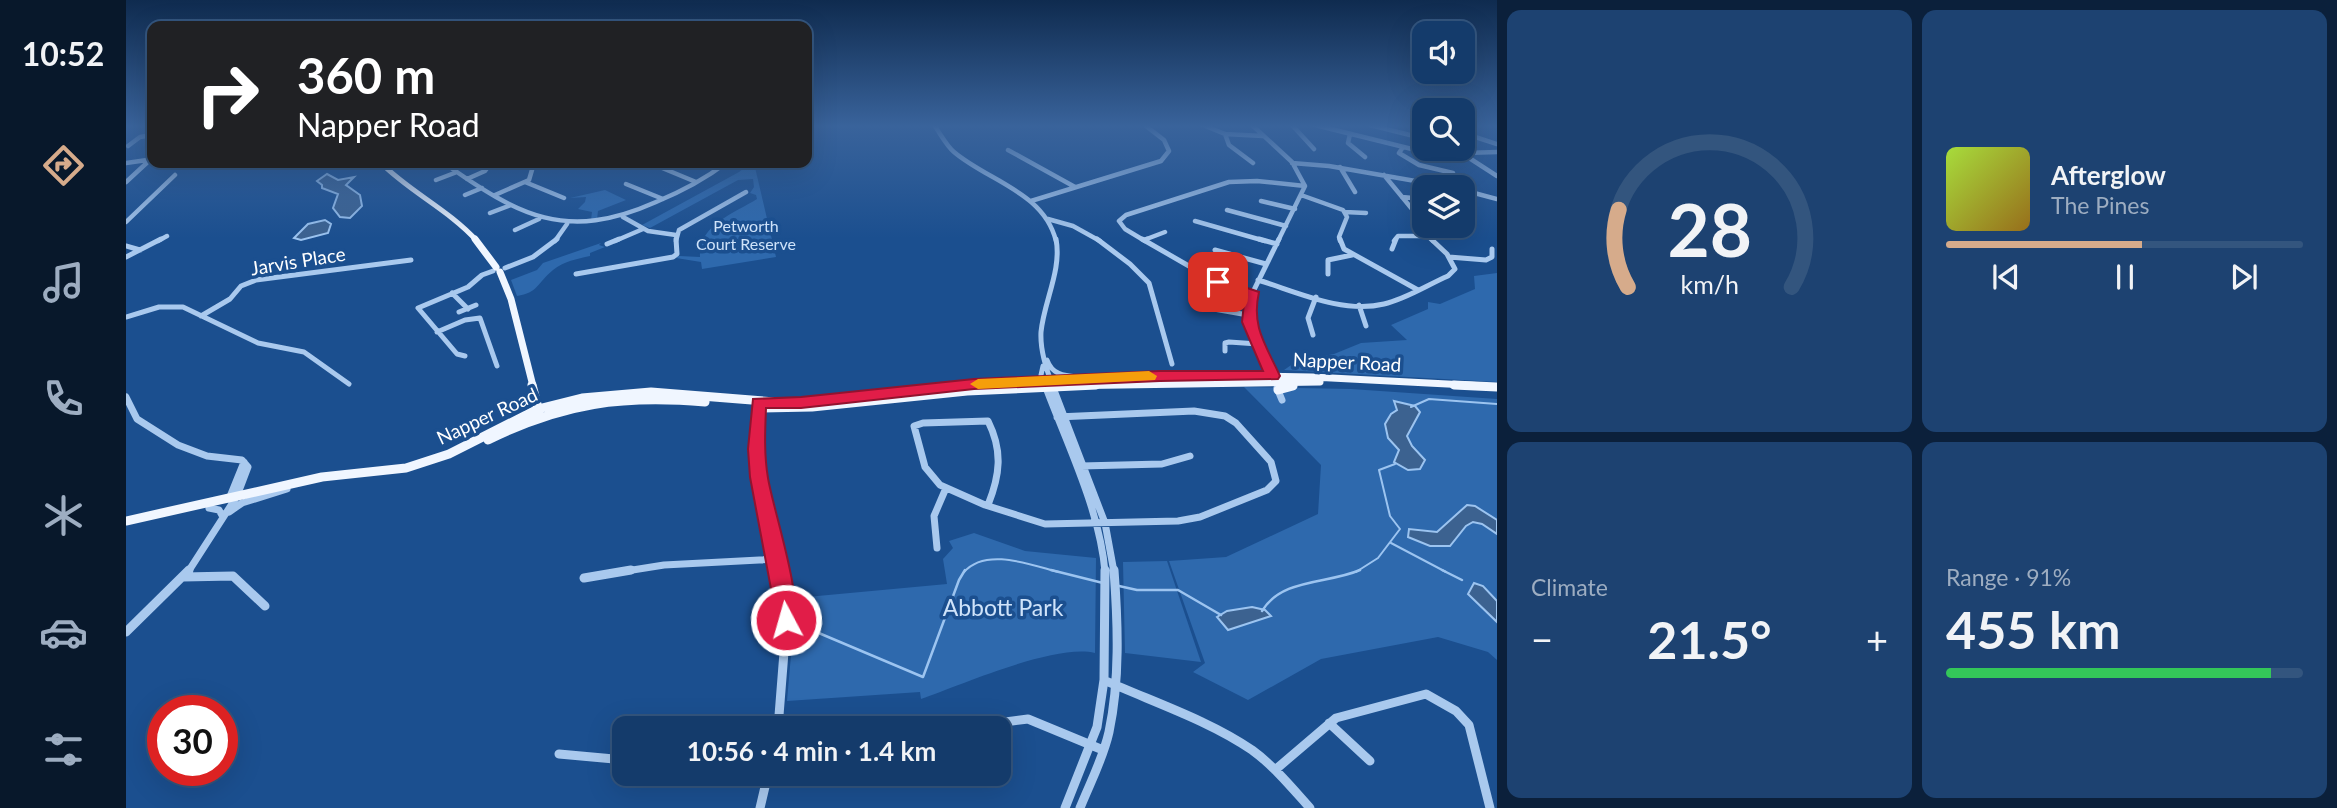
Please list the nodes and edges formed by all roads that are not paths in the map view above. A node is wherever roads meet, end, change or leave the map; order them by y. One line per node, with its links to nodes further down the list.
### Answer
1 (146, 163): 23 (street)
2 (971, 163): 41 (street)
3 (1031, 163): 28 (street)
4 (1155, 163): 28 (street)
5 (1292, 163): 8 (street); 27 (street)
6 (1414, 163): 16 (street)
7 (1476, 163): 19 (street)
8 (1339, 167): 18 (street); 31 (street)
9 (385, 168): 77 (main road)
10 (451, 168): 15 (street)
11 (488, 168): 20 (street)
12 (534, 168): 24 (street)
13 (655, 168): 25 (street)
14 (718, 168): 25 (street)
15 (457, 172): 20 (street); 21 (street)
16 (1453, 173)
17 (175, 174): 54 (street)
18 (1384, 175): 22 (street); 36 (street)
19 (1497, 176)
20 (467, 179): 29 (street)
21 (436, 180)
22 (1412, 180)
23 (126, 182)
24 (525, 182): 34 (street); 37 (street)
25 (696, 182): 39 (street)
26 (626, 184): 39 (street)
27 (1305, 186): 35 (street); 64 (street)
28 (1076, 187): 41 (street)
29 (483, 188): 33 (street); 34 (street)
30 (746, 191): 61 (street)
31 (1355, 192)
32 (1475, 193): 40 (street)
33 (465, 195)
34 (495, 195): 43 (street)
35 (1301, 195): 44 (street); 47 (street)
36 (1402, 197): 38 (street); 46 (street)
37 (564, 198)
38 (1412, 198)
39 (663, 199): 50 (street)
40 (1497, 199)
41 (1031, 201): 52 (street)
42 (1261, 201): 44 (street)
43 (511, 205): 49 (street); 51 (street)
44 (1295, 209): 56 (street)
45 (1227, 210): 56 (street)
46 (1412, 211)
47 (1345, 212): 48 (street); 72 (street)
48 (1366, 213)
49 (490, 214)
50 (623, 217): 55 (street); 57 (street)
51 (540, 219): 55 (street); 58 (street)
52 (1048, 219): 98 (street); 100 (street)
53 (1195, 221): 66 (street)
54 (126, 222)
55 (566, 224): 77 (street)
56 (1286, 226): 66 (street)
57 (643, 229): 61 (street); 65 (street)
58 (515, 230)
59 (1165, 232): 64 (street)
60 (167, 236): 70 (street)
61 (676, 236): 78 (street)
62 (1412, 236): 68 (street)
63 (1430, 238): 74 (street)
64 (1144, 240): 82 (street)
65 (607, 244)
66 (1277, 244): 76 (street)
67 (126, 246): 70 (street)
68 (1392, 249)
69 (1492, 249): 74 (street)
70 (140, 250): 73 (street)
71 (1215, 250): 76 (street)
72 (1352, 255): 79 (street); 81 (street)
73 (126, 257)
74 (1449, 257): 81 (street)
75 (411, 260): 91 (street, Jarvis Place)
76 (1266, 264): 80 (street)
77 (499, 270): 83 (street); 111 (main road)
78 (576, 274)
79 (1328, 274)
80 (1258, 281): 82 (street); 84 (street)
81 (1418, 290): 86 (street)
82 (1252, 292): 90 (street)
83 (452, 293): 88 (street); 94 (street)
84 (1316, 297): 86 (street); 95 (street)
85 (476, 305): 88 (street)
86 (1359, 305): 93 (street)
87 (1208, 308): 90 (street)
88 (468, 309): 89 (street)
89 (459, 312)
90 (1248, 315): 96 (street)
91 (201, 316): 92 (street); 104 (street)
92 (126, 317)
93 (1366, 326)
94 (436, 332): 99 (street); 101 (street)
95 (1313, 335)
96 (1258, 344): 97 (street); 103 (street)
97 (1225, 351)
98 (1042, 353): 102 (street); 105 (street)
99 (465, 356)
100 (1172, 364)
101 (497, 366)
102 (1092, 379): 103 (main road, Napper Road); 105 (main road, Napper Road)
103 (1275, 382): 105 (main road, Napper Road); 106 (main road, Napper Road); 107 (main road, Napper Road); 109 (street)
104 (349, 384)
105 (1048, 385): 110 (main road, Napper Road); 112 (street)
106 (1497, 387)
107 (1497, 393)
108 (126, 397): 117 (street)
109 (1282, 400)
110 (758, 405): 111 (main road, Napper Road); 125 (street)
111 (539, 412): 116 (main road, Napper Road); 117 (main road, Napper Road)
112 (1061, 417): 114 (street); 122 (street)
113 (1190, 456): 114 (street)
114 (1080, 466): 121 (street); 122 (street)
115 (946, 488): 118 (street); 118 (street); 124 (street)
116 (287, 489): 117 (main road, Napper Road); 120 (street)
117 (232, 499): 119 (main road, Napper Road); 120 (street); 123 (main road, Napper Road)
118 (988, 505): 121 (street)
119 (209, 508): 120 (street); 123 (main road, Napper Road)
120 (223, 519): 126 (street)
121 (1096, 523): 122 (street); 128 (street)
122 (1105, 523): 128 (street)
123 (126, 524)
124 (937, 548)
125 (777, 559): 127 (street); 133 (street)
126 (183, 577): 129 (street); 130 (street)
127 (584, 579)
128 (1109, 594): 131 (street); 132 (street)
129 (265, 606)
130 (126, 632)
131 (1104, 680): 132 (street); 136 (street)
132 (1115, 685): 137 (street); 141 (street)
133 (779, 716)
134 (1011, 721): 136 (street)
135 (1329, 723): 140 (street); 141 (street); 147 (street)
136 (1092, 745): 137 (street); 144 (street)
137 (1103, 750): 145 (street)
138 (559, 754): 139 (street)
139 (612, 760)
140 (1370, 761)
141 (1275, 770): 146 (street)
142 (765, 786): 143 (street)
143 (760, 808)
144 (1065, 808)
145 (1080, 808)
146 (1310, 808)
147 (1490, 808)

